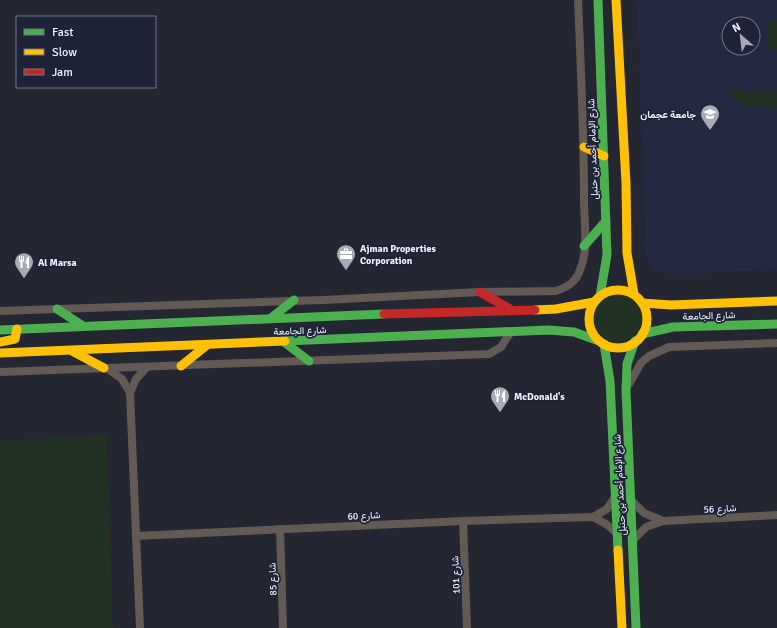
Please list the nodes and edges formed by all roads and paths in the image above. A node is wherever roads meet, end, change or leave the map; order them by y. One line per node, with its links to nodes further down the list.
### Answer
1 (578, 0): 4 (street)
2 (598, 0): 5 (main road, شارع الإمام أحمد بن حنبل)
3 (616, 0): 9 (main road)
4 (584, 147): 5 (main road); 7 (street)
5 (604, 156): 6 (main road, شارع الإمام أحمد بن حنبل)
6 (606, 222): 7 (main road); 10 (main road, شارع الإمام أحمد بن حنبل)
7 (584, 246): 8 (street)
8 (480, 292): 11 (street); 15 (main road)
9 (634, 294): 10 (main road); 13 (main road)
10 (597, 299): 15 (main road, شارع الجامعة); 26 (main road)
11 (294, 300): 14 (street); 17 (main road)
12 (777, 301): 13 (main road, شارع الجامعة)
13 (642, 303): 23 (main road)
14 (57, 309): 16 (street); 19 (main road)
15 (513, 310): 17 (main road, شارع الجامعة)
16 (0, 311)
17 (271, 318): 19 (main road, شارع الجامعة)
18 (777, 324): 23 (main road, شارع الجامعة)
19 (83, 326): 20 (main road, شارع الجامعة)
20 (17, 329): 21 (main road, شارع الجامعة); 24 (main road)
21 (0, 330)
22 (510, 332): 25 (main road, شارع الجامعة); 26 (main road, شارع الجامعة); 32 (street)
23 (642, 334): 27 (main road)
24 (0, 342)
25 (284, 342): 29 (main road, شارع الجامعة); 32 (main road)
26 (602, 342): 27 (main road); 39 (main road, شارع الإمام أحمد بن حنبل)
27 (635, 342): 37 (main road, شارع الإمام أحمد بن حنبل)
28 (777, 343): 37 (street)
29 (207, 345): 30 (main road, شارع الجامعة); 33 (main road)
30 (71, 350): 31 (main road, شارع الجامعة); 34 (main road)
31 (0, 353)
32 (309, 361): 33 (street)
33 (181, 366): 35 (street)
34 (106, 368): 35 (street); 36 (street); 38 (street)
35 (146, 368): 38 (street)
36 (0, 372)
37 (626, 390): 40 (main road, شارع الإمام أحمد بن حنبل)
38 (130, 393): 47 (street)
39 (616, 496): 42 (street); 46 (main road, شارع الإمام أحمد بن حنبل)
40 (629, 497): 44 (street, شارع 56); 48 (main road, شارع الإمام أحمد بن حنبل)
41 (777, 515): 44 (street, شارع 56)
42 (593, 518): 43 (street, شارع 60); 46 (street)
43 (463, 521): 45 (street, شارع 60); 51 (street, شارع 101)
44 (663, 521): 48 (street, شارع 56)
45 (280, 529): 47 (street, شارع 60); 50 (street, شارع 85)
46 (618, 534): 52 (main road, شارع الإمام أحمد بن حنبل)
47 (136, 536): 49 (street)
48 (632, 541): 53 (main road, شارع الإمام أحمد بن حنبل)
49 (140, 628)
50 (283, 628)
51 (467, 628)
52 (622, 628)
53 (636, 628)

